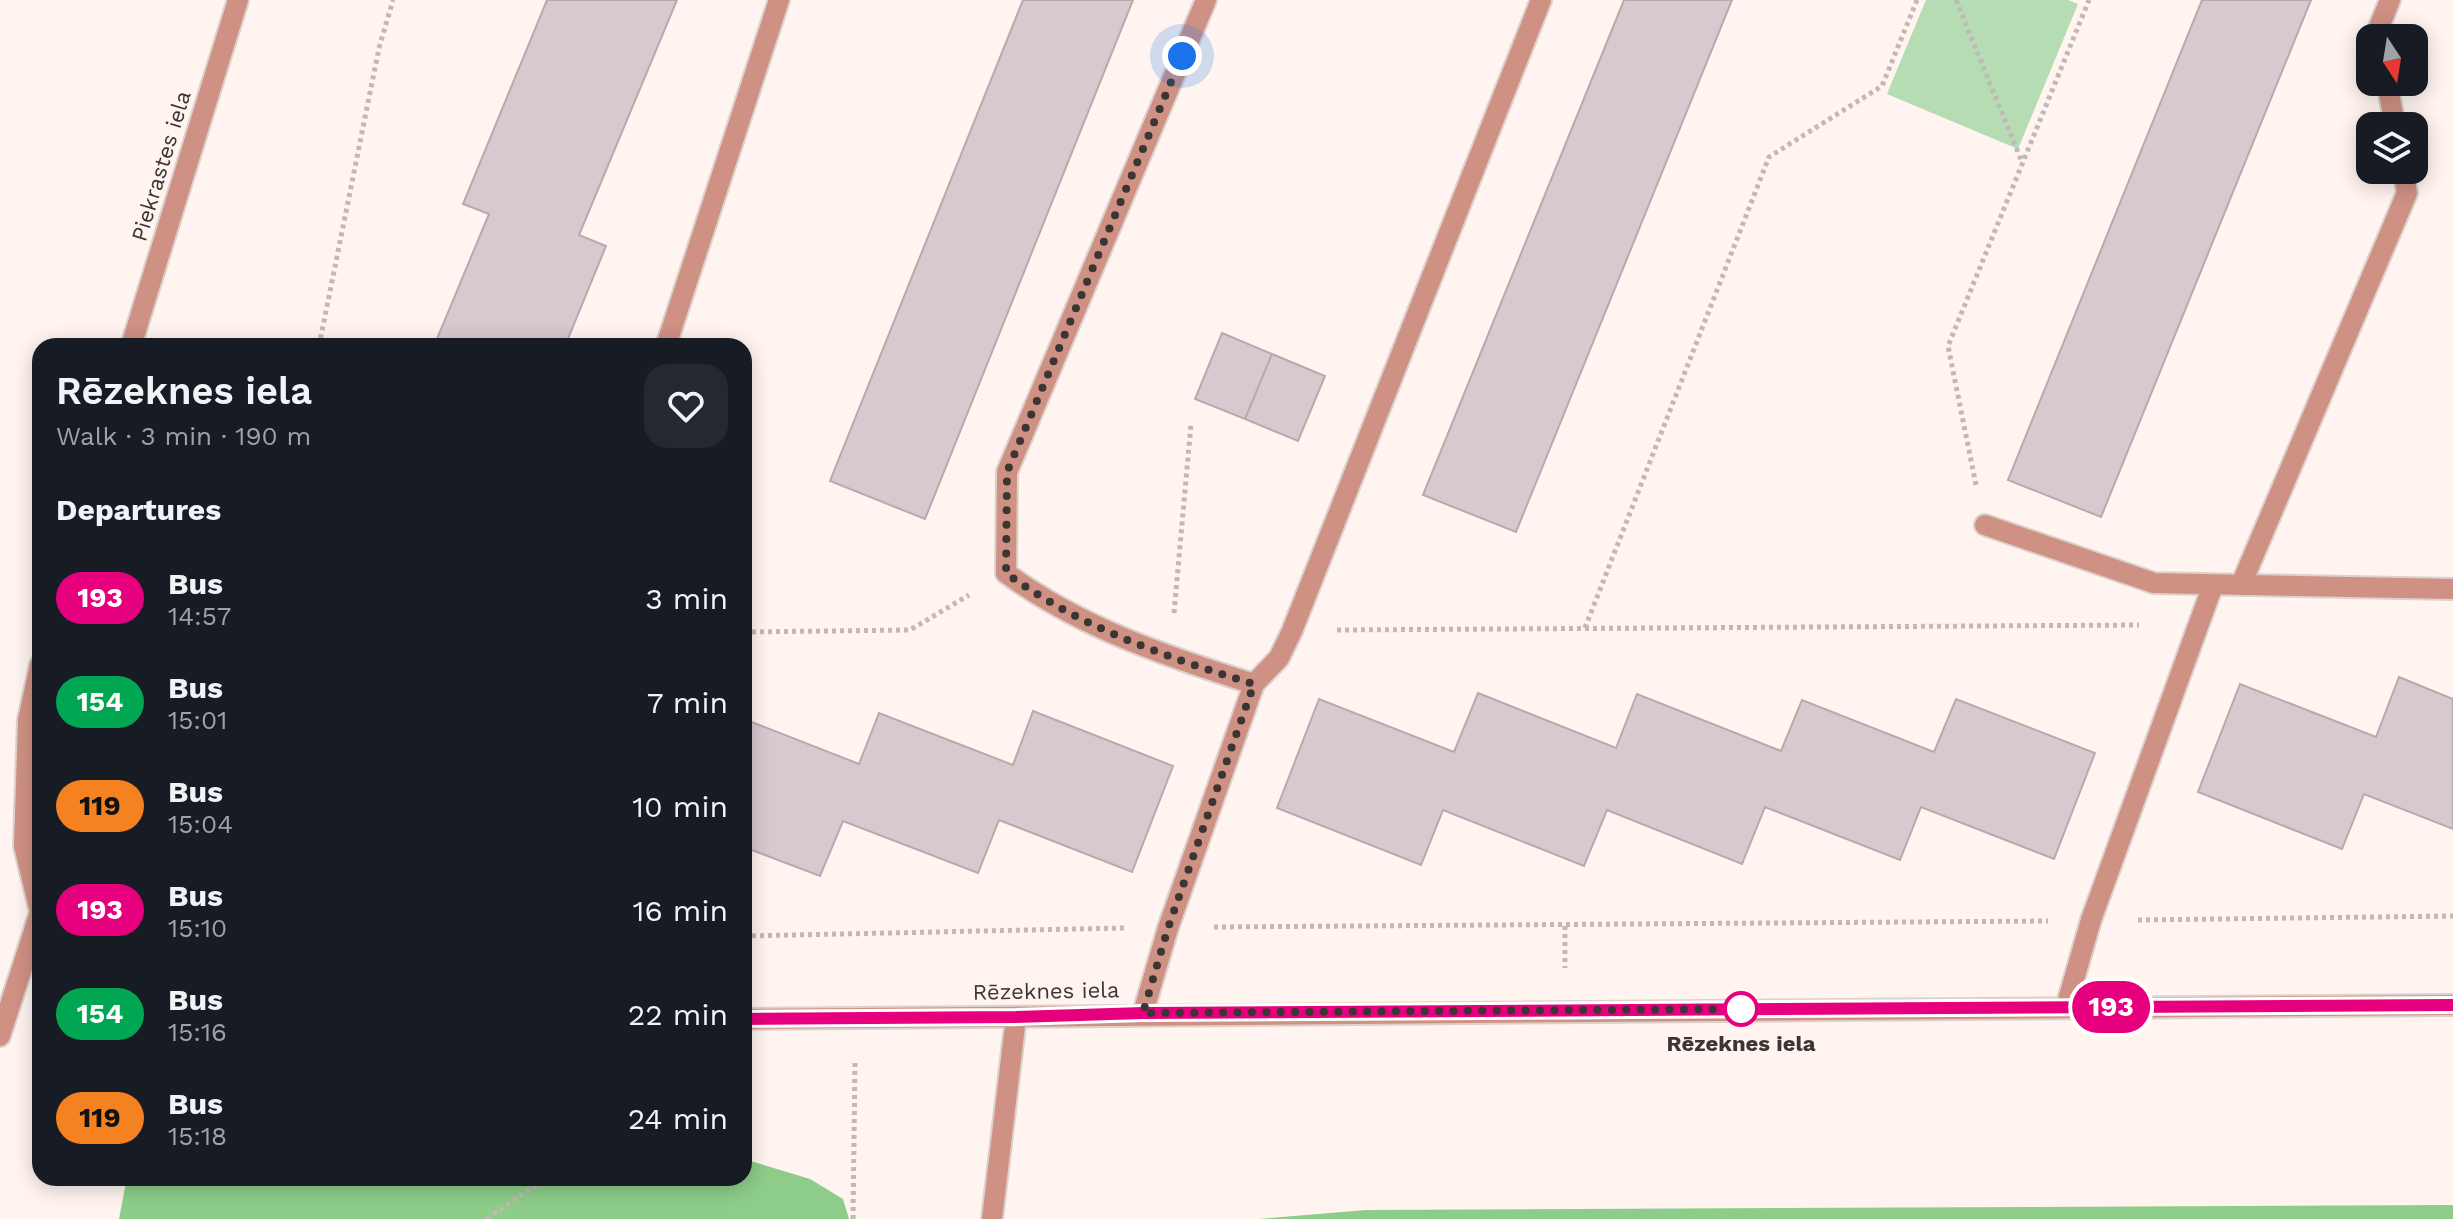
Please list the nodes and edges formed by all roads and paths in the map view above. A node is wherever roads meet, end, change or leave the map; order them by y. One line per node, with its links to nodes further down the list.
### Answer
1 (238, 0): 13 (street, Piekrastes iela)
2 (393, 0): 14 (path)
3 (779, 0): 15 (street)
4 (1206, 0): 18 (street)
5 (1541, 0): 24 (street)
6 (1917, 0): 23 (path)
7 (1956, 0): 11 (path)
8 (2089, 0): 11 (path)
9 (2390, 0): 10 (street)
10 (2380, 24)
11 (2022, 162): 17 (path)
12 (2405, 184): 20 (street)
13 (133, 338)
14 (321, 338)
15 (669, 338)
16 (1191, 424): 26 (path)
17 (1985, 525): 19 (street)
18 (1006, 573): 25 (path); 26 (street)
19 (2213, 585): 20 (street); 22 (street)
20 (2241, 585): 21 (street)
21 (2453, 589)
22 (2197, 625): 23 (path); 31 (street)
23 (1585, 628): 24 (path)
24 (1292, 631): 27 (street)
25 (752, 632)
26 (1170, 658): 27 (street)
27 (1254, 684): 33 (street)
28 (32, 702): 29 (street)
29 (32, 879)
30 (2453, 916): 31 (path)
31 (2091, 920): 32 (path); 38 (street)
32 (1565, 926): 33 (path); 36 (path)
33 (1168, 928): 34 (path); 39 (street)
34 (752, 936)
35 (32, 937): 43 (street)
36 (1565, 968)
37 (2453, 1005): 38 (street, Rēzeknes iela)
38 (2066, 1007): 39 (street, Rēzeknes iela)
39 (1143, 1013): 41 (street, Rēzeknes iela)
40 (856, 1017): 41 (street, Rēzeknes iela); 42 (street, Rēzeknes iela); 46 (path)
41 (1016, 1017): 47 (street)
42 (752, 1019)
43 (0, 1036)
44 (534, 1186): 45 (path)
45 (487, 1219)
46 (853, 1219)
47 (992, 1219)

